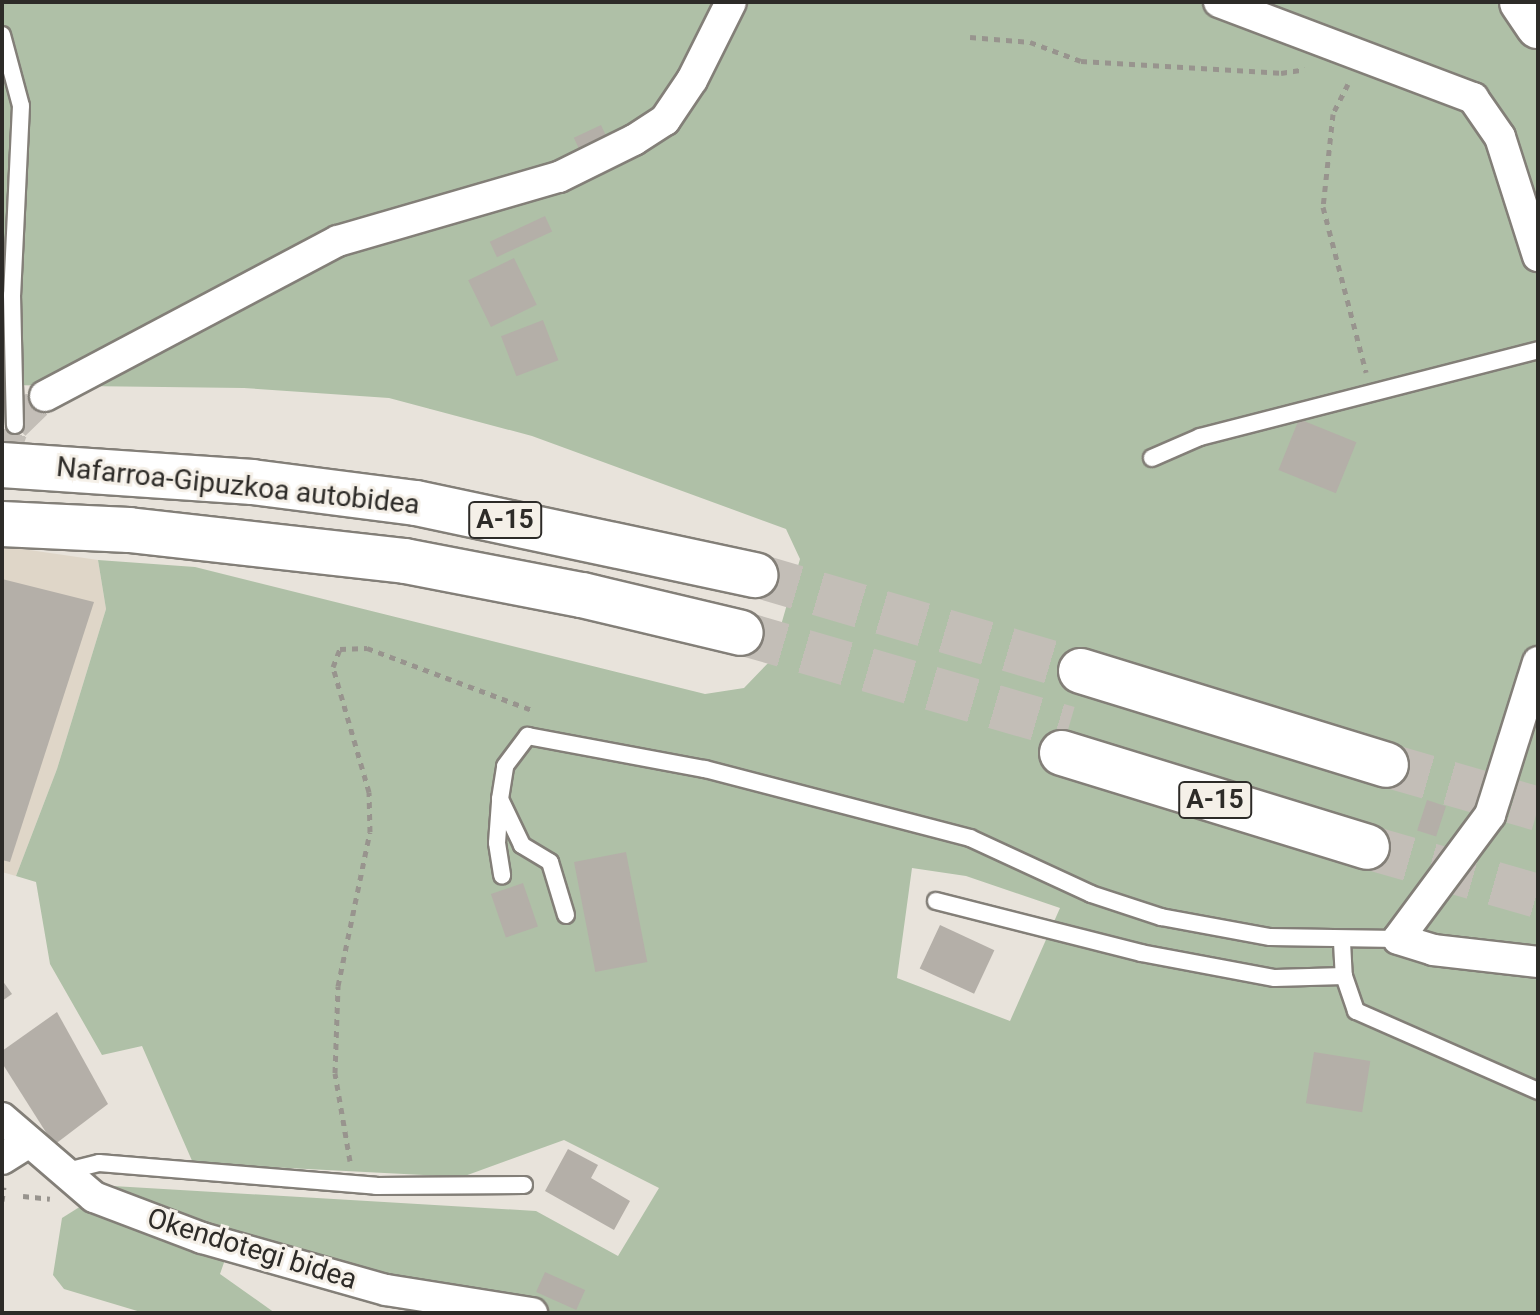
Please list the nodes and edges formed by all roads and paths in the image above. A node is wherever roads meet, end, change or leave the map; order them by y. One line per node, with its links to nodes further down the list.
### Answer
1 (731, 2): 11 (street)
2 (1219, 2): 7 (street)
3 (1522, 2): 4 (highway)
4 (1538, 26)
5 (2, 35): 12 (lane)
6 (970, 37): 7 (path)
7 (1361, 57): 8 (street); 10 (path)
8 (1538, 256)
9 (1538, 350): 10 (lane)
10 (1372, 393): 13 (lane)
11 (45, 396)
12 (8, 445): 15 (highway, Nafarroa-Gipuzkoa autobidea / A-15)
13 (1152, 458)
14 (2, 524): 16 (highway, Nafarroa-Gipuzkoa autobidea / A-15)
15 (755, 575)
16 (738, 646)
17 (1538, 662): 27 (street)
18 (1081, 671): 21 (highway)
19 (549, 715): 36 (path)
20 (1066, 741): 23 (highway, A-15)
21 (1386, 765)
22 (500, 799): 24 (lane); 26 (lane); 28 (lane)
23 (1370, 835)
24 (502, 876)
25 (936, 901): 30 (lane)
26 (566, 915)
27 (1398, 939): 28 (lane); 29 (street)
28 (1342, 942): 30 (lane)
29 (1538, 962)
30 (1344, 976): 31 (lane)
31 (1538, 1091)
32 (2, 1118): 33 (street, Okendotegi bidea)
33 (29, 1142): 34 (street); 35 (street, Okendotegi bidea)
34 (2, 1159)
35 (62, 1173): 36 (lane); 38 (street, Okendotegi bidea)
36 (354, 1182): 37 (lane)
37 (524, 1185)
38 (532, 1313)

